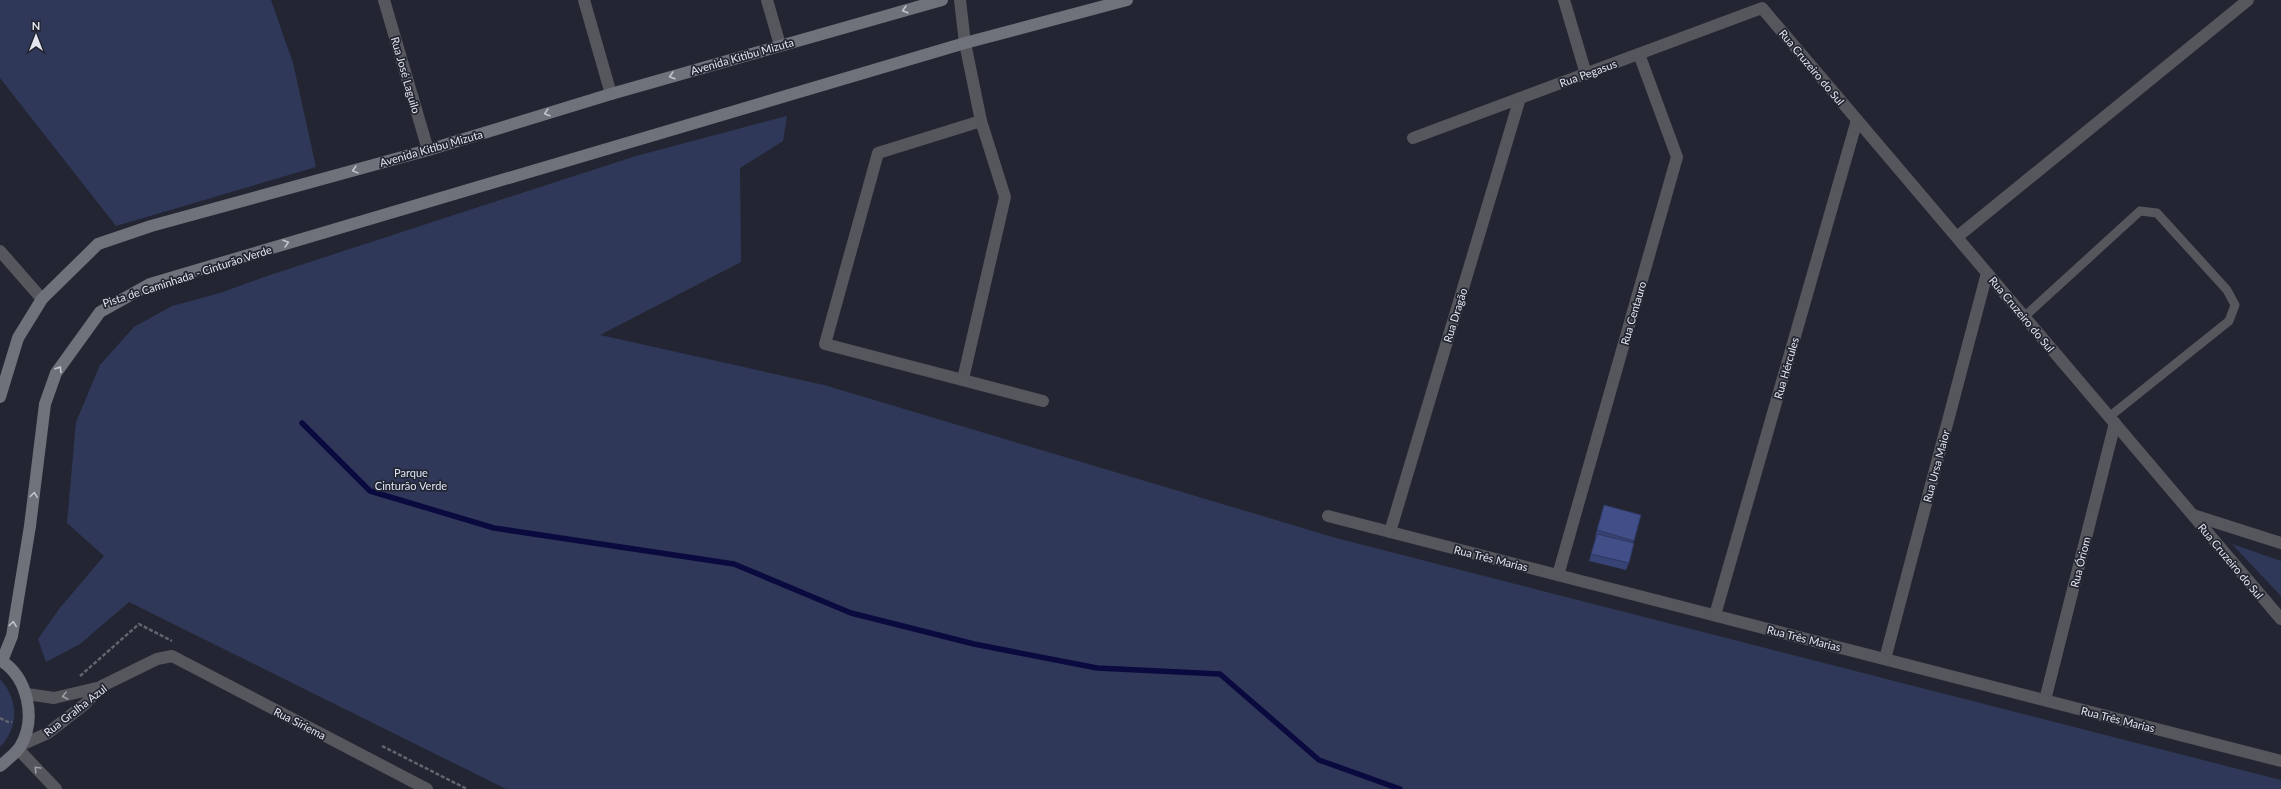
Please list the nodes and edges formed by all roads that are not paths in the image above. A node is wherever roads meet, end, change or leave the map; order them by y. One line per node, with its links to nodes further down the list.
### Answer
1 (384, 0): 19 (street, Rua José Laguilo)
2 (584, 0): 14 (street)
3 (766, 0): 11 (street)
4 (942, 0): 11 (street, Avenida Kitibu Mizuta, one-way to 11)
5 (960, 0): 10 (street)
6 (1127, 0): 10 (street)
7 (1564, 0): 13 (street)
8 (2248, 0): 20 (street)
9 (1762, 8): 12 (street, Rua Pegasus); 16 (street, Rua Cruzeiro do Sul)
10 (965, 43): 17 (street); 38 (street, one-way to 10)
11 (780, 45): 14 (street, Avenida Kitibu Mizuta, one-way to 14)
12 (1639, 54): 13 (street, Rua Pegasus); 33 (street, Rua Centauro)
13 (1586, 74): 15 (street, Rua Pegasus)
14 (611, 94): 19 (street, Avenida Kitibu Mizuta, one-way to 19)
15 (1520, 98): 18 (street, Rua Pegasus); 31 (street, Rua Dragão)
16 (1857, 120): 20 (street, Rua Cruzeiro do Sul); 34 (street, Rua Hércules)
17 (981, 121): 25 (street); 25 (street)
18 (1413, 138)
19 (428, 150): 23 (street, Avenida Kitibu Mizuta, one-way to 23)
20 (1957, 237): 22 (street, Rua Cruzeiro do Sul)
21 (0, 251): 23 (street)
22 (1987, 273): 24 (street, Rua Cruzeiro do Sul); 37 (street, Rua Ursa Maior)
23 (42, 299): 26 (street, Avenida Kitibu Mizuta)
24 (2024, 317): 28 (street, Rua Cruzeiro do Sul); 28 (lane)
25 (963, 379): 27 (street)
26 (0, 397)
27 (1043, 401)
28 (2112, 420): 29 (street, Rua Cruzeiro do Sul); 41 (street, Rua Óriom)
29 (2193, 515): 32 (street); 35 (street, Rua Cruzeiro do Sul)
30 (1328, 516): 31 (street, Rua Três Marias)
31 (1390, 532): 33 (street, Rua Três Marias)
32 (2281, 543)
33 (1558, 575): 34 (street, Rua Três Marias)
34 (1715, 616): 37 (street, Rua Três Marias)
35 (2281, 619)
36 (172, 656): 39 (street, Rua Gralha Azul); 46 (street, Rua Siriema)
37 (1885, 659): 41 (street, Rua Três Marias)
38 (1, 660): 40 (street)
39 (102, 686): 40 (street, one-way to 40); 42 (street, Rua Gralha Azul)
40 (27, 694): 42 (street)
41 (2044, 700): 43 (street, Rua Três Marias)
42 (20, 747): 44 (street); 45 (street, one-way to 42)
43 (2281, 761)
44 (0, 766)
45 (56, 789)
46 (427, 789)

